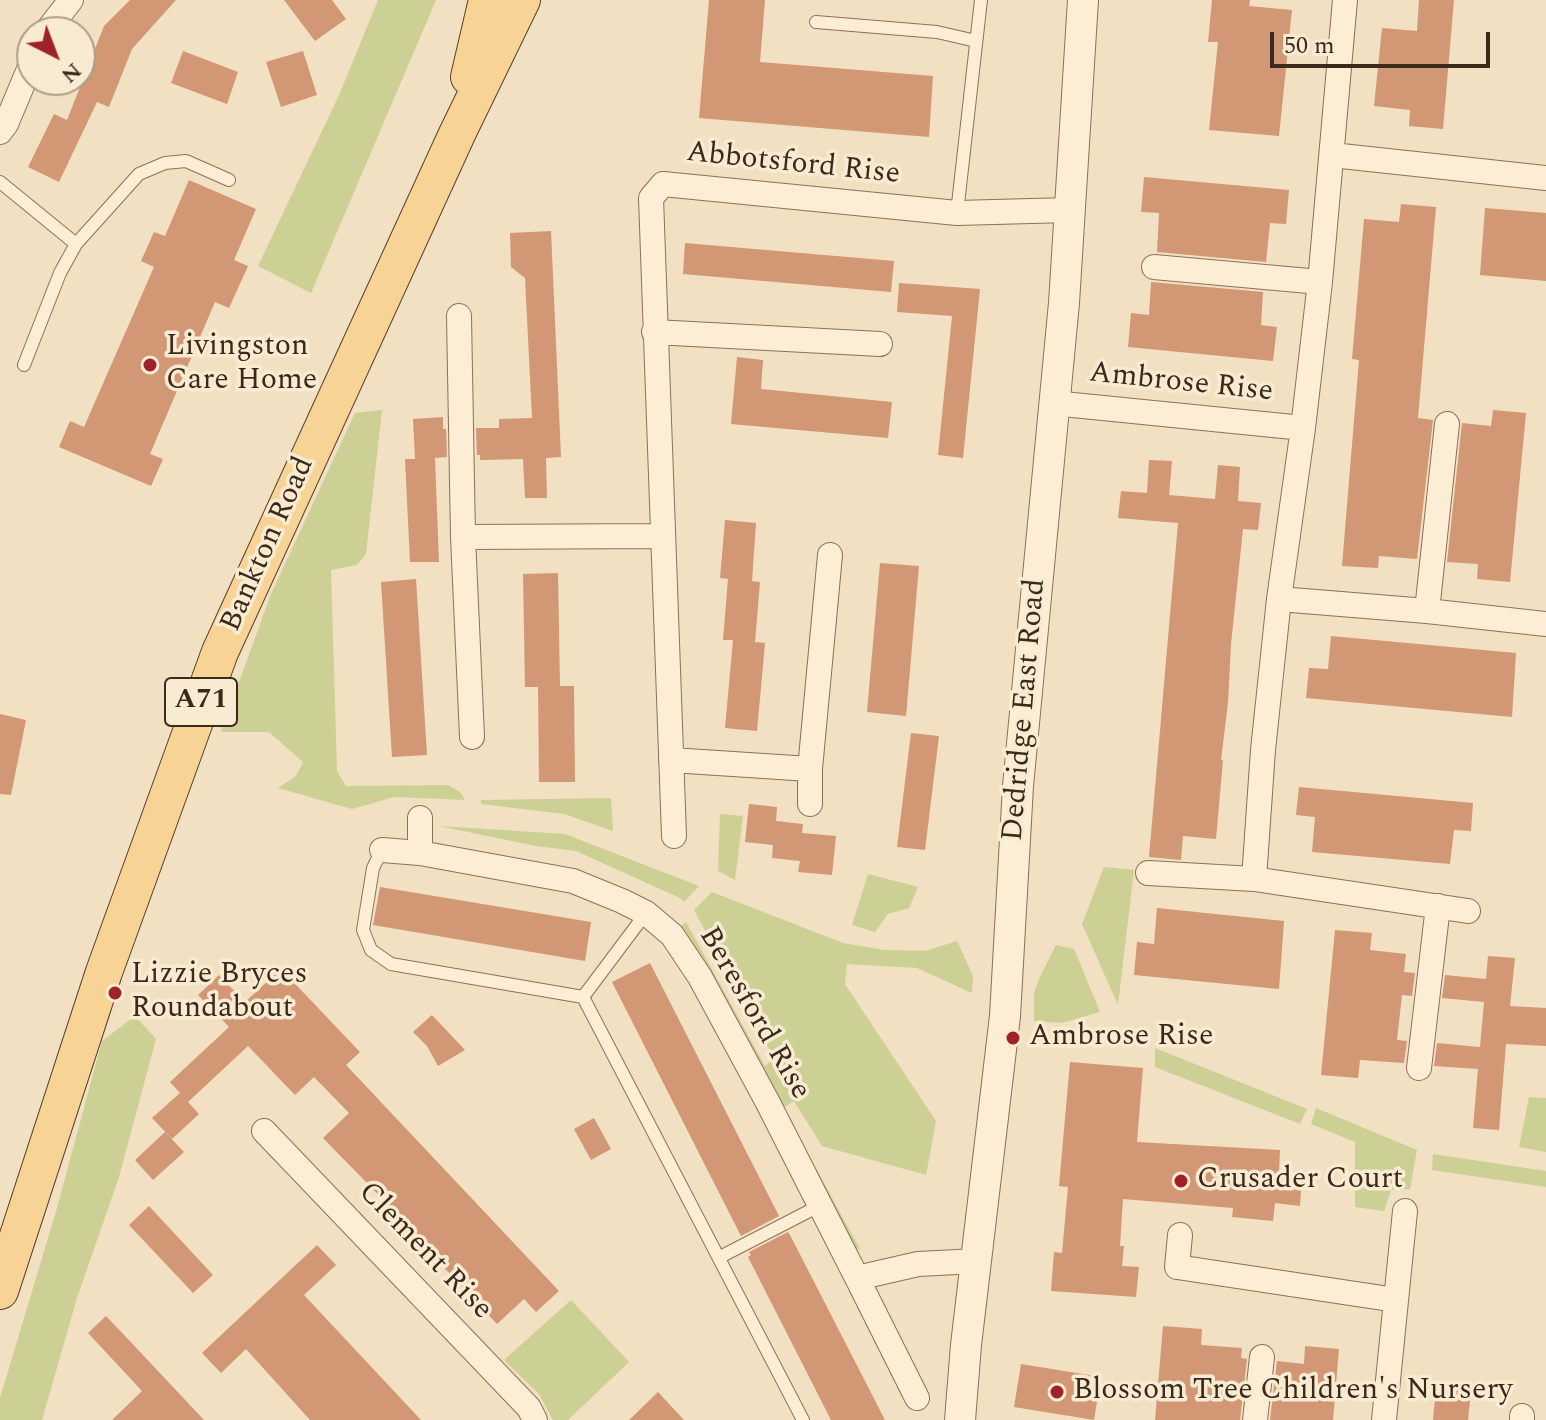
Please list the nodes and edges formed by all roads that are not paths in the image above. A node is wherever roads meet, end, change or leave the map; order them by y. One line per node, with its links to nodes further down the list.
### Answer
1 (71, 0): 8 (street)
2 (487, 0): 14 (main road)
3 (522, 0): 11 (main road, Bankton Road / A71)
4 (535, 0): 11 (main road)
5 (981, 0): 10 (lane)
6 (1083, 0): 19 (street, Dedridge East Road)
7 (1345, 0): 15 (street, Ambrose Rise)
8 (58, 16)
9 (816, 22): 10 (lane)
10 (976, 41): 20 (lane)
11 (486, 78): 14 (main road, Bankton Road / A71)
12 (18, 96): 13 (street)
13 (0, 132)
14 (457, 134): 59 (main road, Bankton Road / A71)
15 (1332, 155): 16 (street); 23 (street, Ambrose Rise)
16 (1546, 178)
17 (229, 180): 21 (lane)
18 (0, 182): 21 (lane)
19 (1069, 210): 20 (street, Abbotsford Rise); 28 (street, Dedridge East Road)
20 (957, 213): 25 (street, Abbotsford Rise)
21 (76, 244): 27 (lane)
22 (1154, 267): 23 (street)
23 (1320, 282): 30 (street, Ambrose Rise)
24 (459, 316): 32 (street)
25 (654, 332): 26 (street); 31 (street, Abbotsford Rise)
26 (880, 344)
27 (24, 365)
28 (1053, 403): 30 (street, Ambrose Rise); 57 (street, Dedridge East Road)
29 (1447, 424): 35 (street)
30 (1303, 428): 34 (street, Ambrose Rise)
31 (662, 536): 32 (street); 38 (street, Abbotsford Rise)
32 (463, 537): 37 (street)
33 (830, 555): 39 (street)
34 (1279, 599): 35 (street); 46 (street, Ambrose Rise)
35 (1427, 611): 36 (street)
36 (1546, 624)
37 (472, 737)
38 (671, 760): 39 (street); 42 (street, Abbotsford Rise)
39 (810, 769): 40 (street)
40 (810, 804)
41 (420, 818): 44 (street)
42 (674, 836)
43 (382, 850): 44 (street, Beresford Rise); 50 (lane)
44 (420, 853): 49 (street, Beresford Rise)
45 (1148, 873): 46 (street)
46 (1254, 879): 47 (street)
47 (1438, 906): 48 (street); 51 (street)
48 (1468, 911)
49 (646, 913): 50 (lane); 53 (street, Beresford Rise)
50 (583, 997): 56 (lane)
51 (1419, 1068)
52 (264, 1131): 63 (street, Clement Rise)
53 (819, 1206): 56 (lane); 58 (street, Beresford Rise)
54 (1405, 1211): 60 (street)
55 (1180, 1235): 60 (street)
56 (720, 1257): 64 (lane)
57 (977, 1261): 58 (street); 65 (street, Dedridge East Road)
58 (857, 1278): 62 (street, Beresford Rise)
59 (0, 1291)
60 (1396, 1300): 67 (street)
61 (1262, 1357): 66 (street)
62 (917, 1398)
63 (535, 1420)
64 (803, 1420)
65 (960, 1420)
66 (1255, 1420)
67 (1384, 1420)

